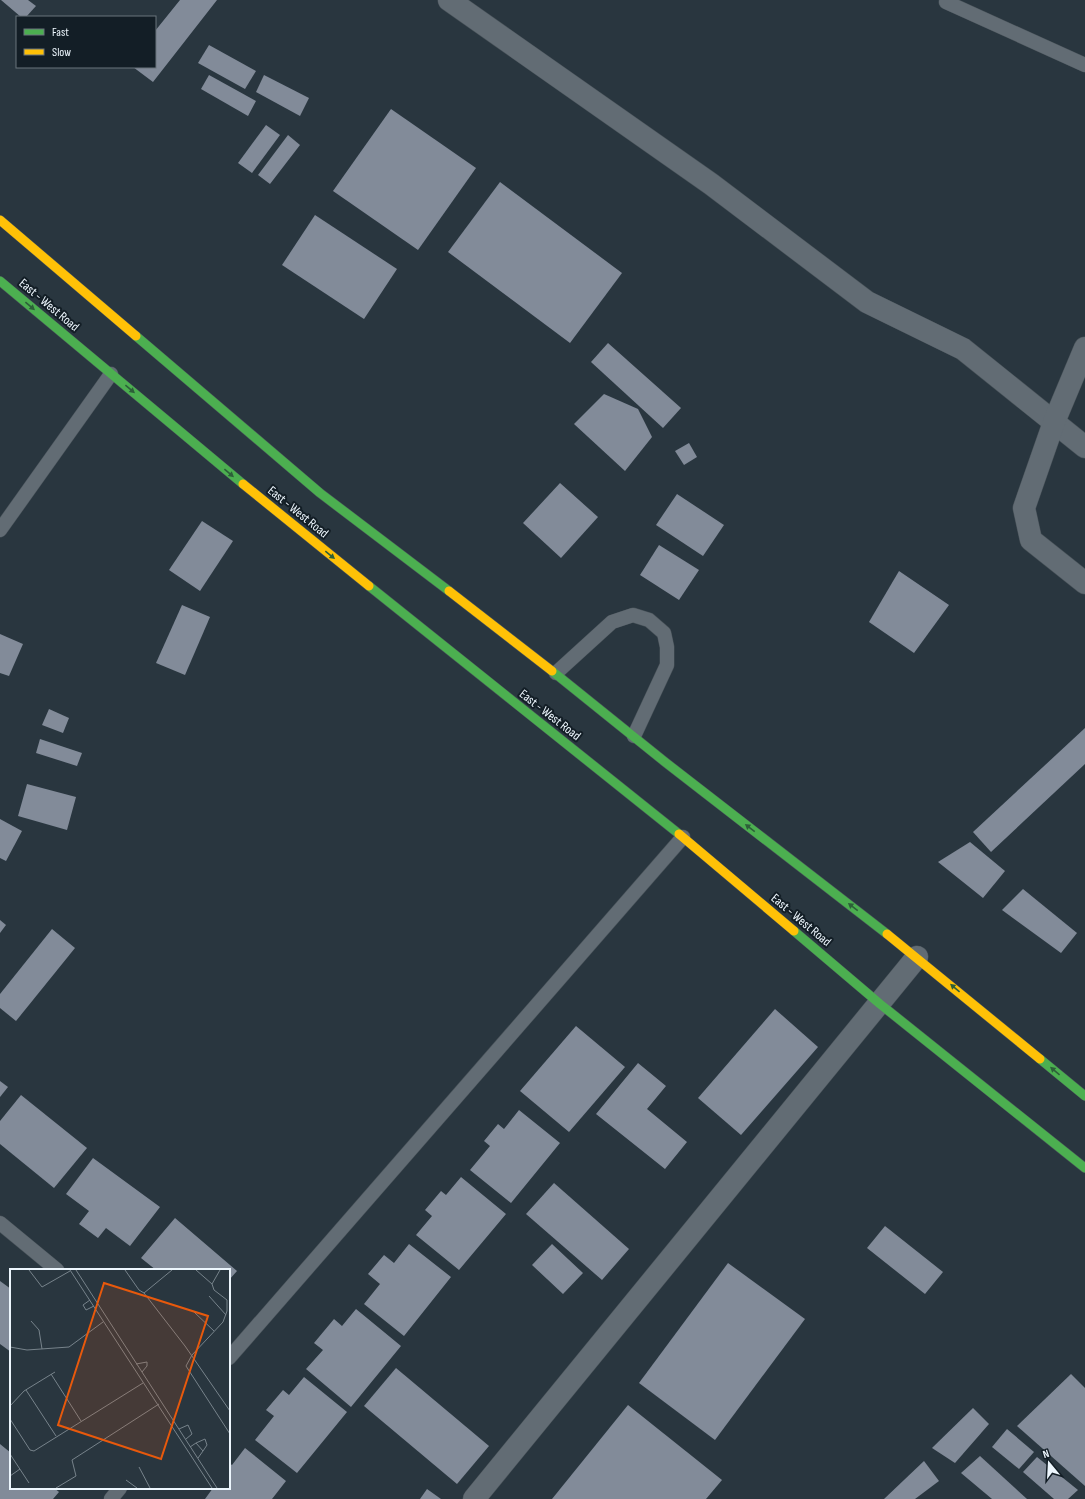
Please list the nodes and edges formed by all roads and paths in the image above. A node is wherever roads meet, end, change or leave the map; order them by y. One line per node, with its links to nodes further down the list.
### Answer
1 (449, 0): 8 (street)
2 (946, 2): 3 (lane)
3 (1085, 65)
4 (0, 220): 12 (main road)
5 (0, 281): 7 (main road, East - West Road, one-way to 7)
6 (1085, 348): 8 (street)
7 (111, 374): 10 (lane); 14 (main road, East - West Road, one-way to 14)
8 (1054, 422): 9 (street); 11 (street)
9 (1085, 447)
10 (0, 530)
11 (1085, 583)
12 (556, 673): 13 (main road); 13 (lane)
13 (634, 736): 15 (main road, one-way to 13)
14 (683, 837): 16 (main road, East - West Road); 21 (lane)
15 (917, 957): 16 (street); 17 (main road, one-way to 15)
16 (880, 1004): 18 (main road, East - West Road); 24 (street)
17 (1085, 1096)
18 (1085, 1168)
19 (0, 1223): 20 (lane)
20 (56, 1269)
21 (230, 1357)
22 (119, 1489): 23 (lane)
23 (111, 1499)
24 (474, 1499)

